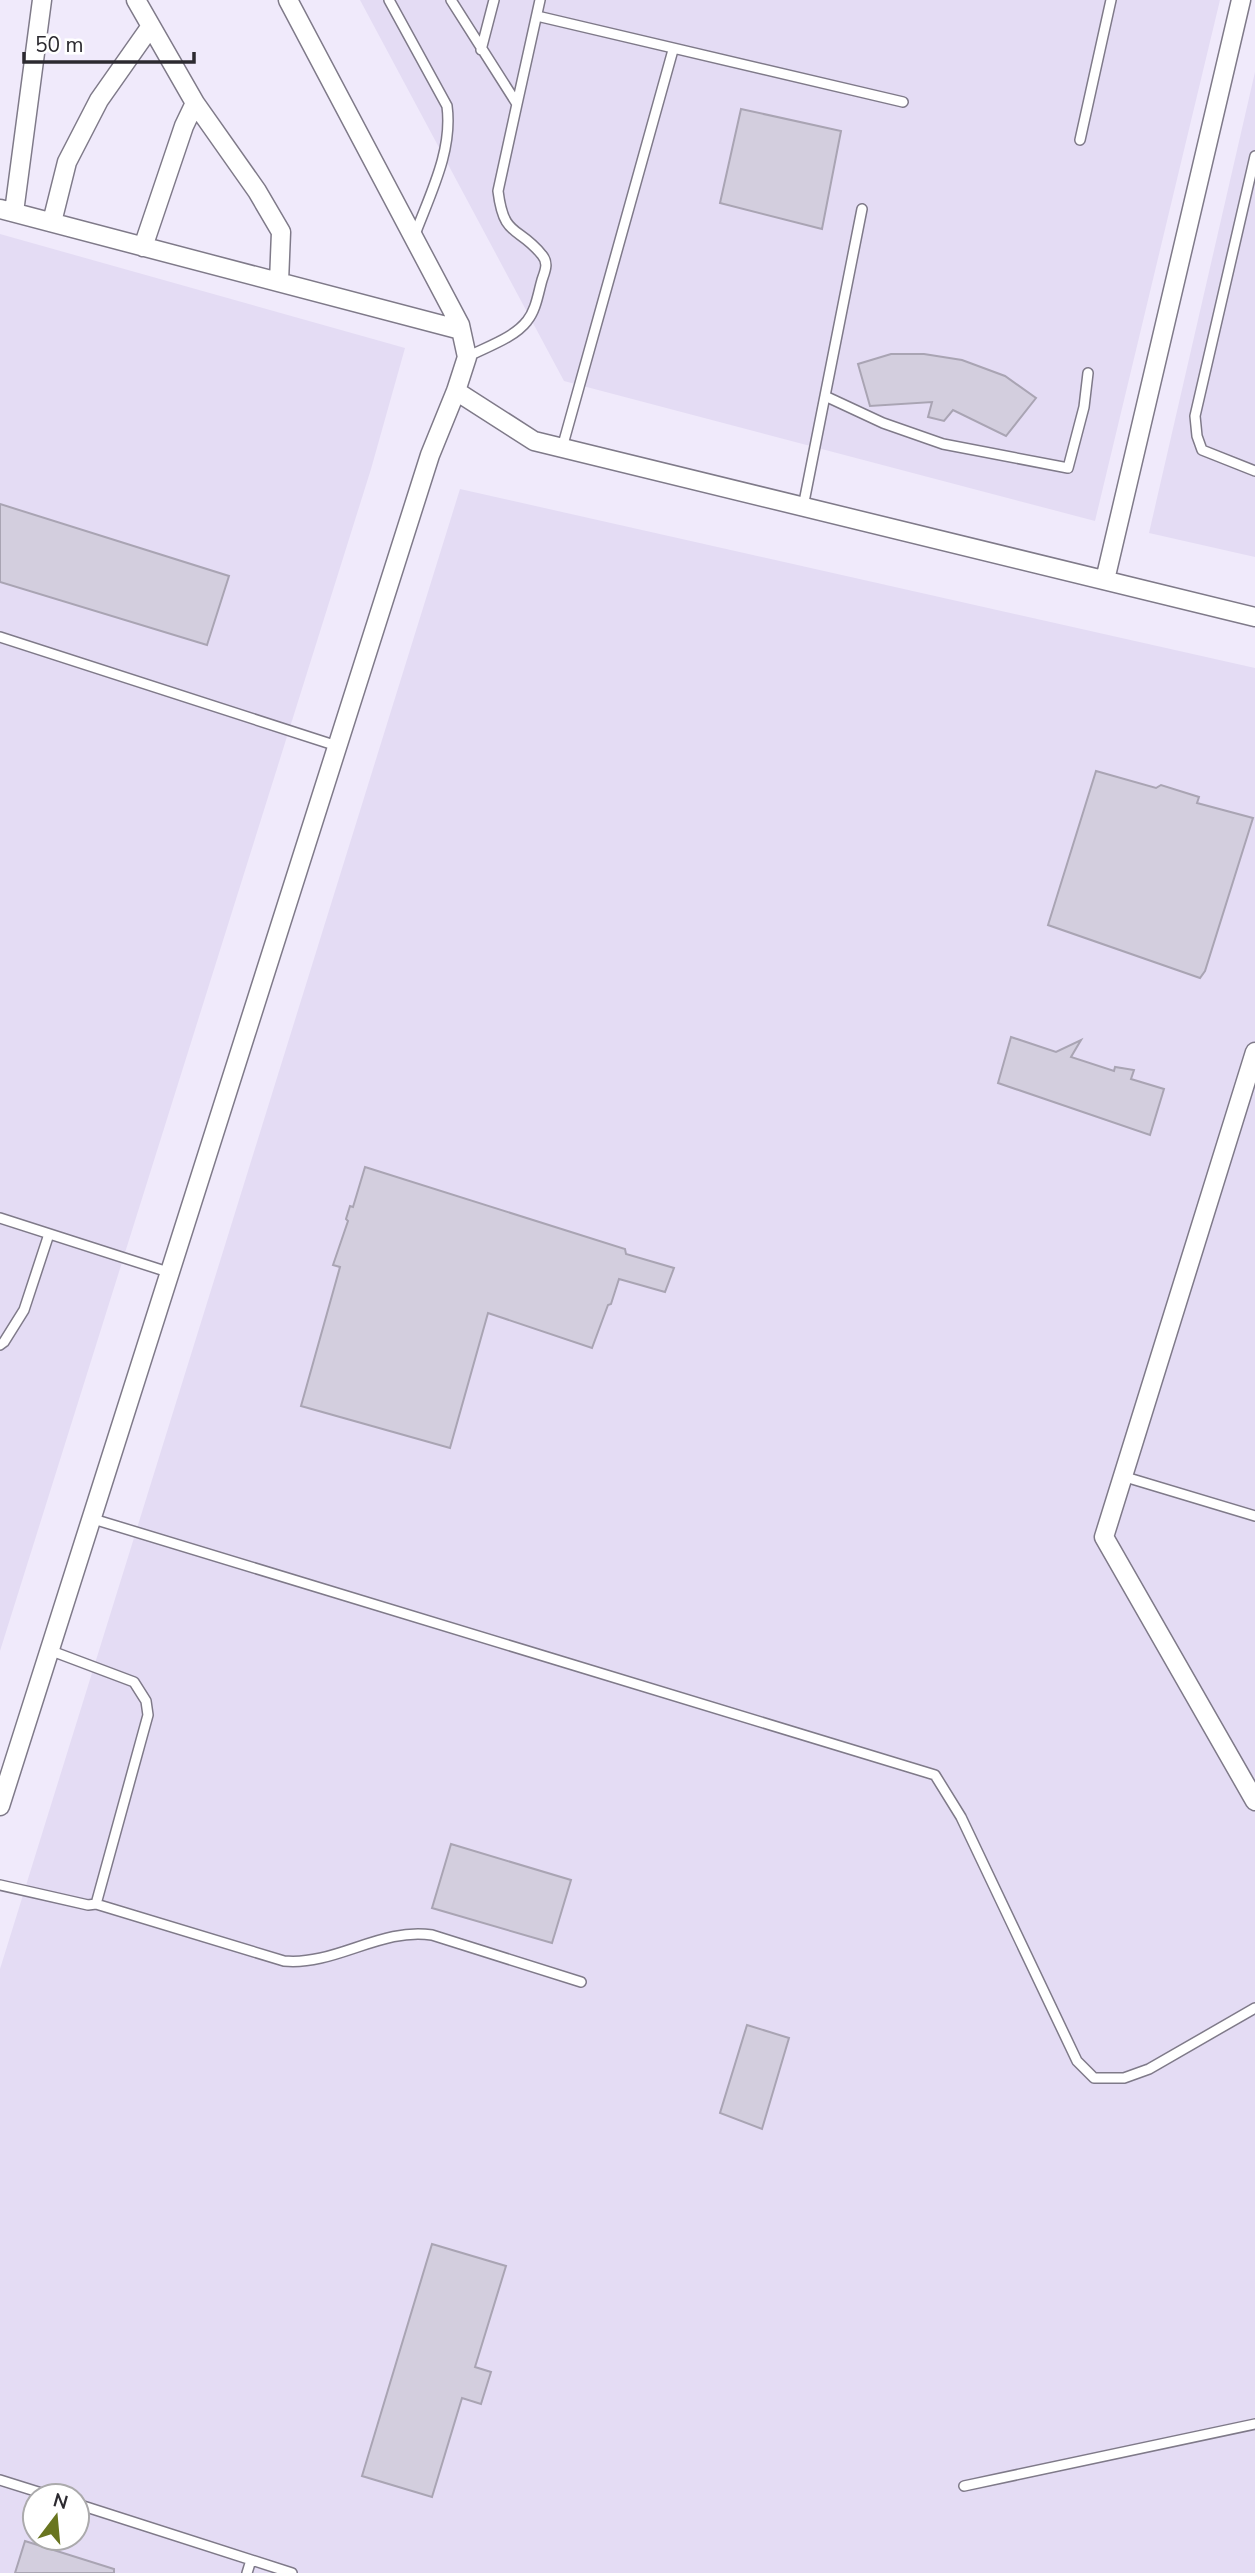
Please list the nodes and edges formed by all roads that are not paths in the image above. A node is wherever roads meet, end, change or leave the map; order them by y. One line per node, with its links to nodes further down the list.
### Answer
1 (42, 0): 20 (street)
2 (136, 0): 11 (street)
3 (288, 0): 22 (street)
4 (389, 0): 22 (lane)
5 (451, 0): 12 (lane)
6 (494, 0): 12 (lane)
7 (540, 0): 10 (lane)
8 (1111, 0): 17 (lane)
9 (1241, 0): 33 (street)
10 (537, 16): 13 (lane); 16 (lane)
11 (151, 26): 15 (street); 21 (street)
12 (481, 50): 16 (lane)
13 (673, 50): 14 (lane); 30 (lane)
14 (903, 102)
15 (195, 103): 23 (street); 24 (street)
16 (517, 104): 26 (lane)
17 (1080, 140)
18 (1255, 156): 31 (lane)
19 (862, 209): 29 (lane)
20 (7, 210): 21 (street)
21 (52, 222): 23 (street)
22 (414, 238): 25 (street)
23 (143, 247): 24 (street)
24 (279, 282): 25 (street)
25 (461, 330): 26 (street)
26 (467, 356): 28 (street)
27 (1088, 373): 29 (lane)
28 (456, 391): 30 (street); 36 (street)
29 (825, 396): 32 (lane)
30 (562, 448): 32 (street)
31 (1255, 471)
32 (803, 507): 33 (street)
33 (1105, 580): 34 (street)
34 (1255, 617)
35 (0, 637): 36 (lane)
36 (337, 746): 40 (street)
37 (1255, 1052): 42 (street)
38 (0, 1218): 39 (lane)
39 (49, 1234): 40 (lane); 41 (lane)
40 (169, 1272): 44 (street)
41 (0, 1345)
42 (1122, 1476): 43 (lane); 46 (street)
43 (1255, 1516)
44 (90, 1518): 45 (street); 51 (lane)
45 (49, 1650): 47 (street); 49 (lane)
46 (1255, 1801)
47 (0, 1806)
48 (0, 1885): 49 (lane)
49 (96, 1904): 50 (lane)
50 (581, 1982)
51 (1255, 2008)
52 (1255, 2424): 54 (lane)
53 (0, 2480): 55 (lane)
54 (964, 2486)
55 (21, 2487)
56 (91, 2509): 57 (lane)
57 (251, 2560): 58 (lane); 59 (lane)
58 (247, 2573)
59 (292, 2573)

